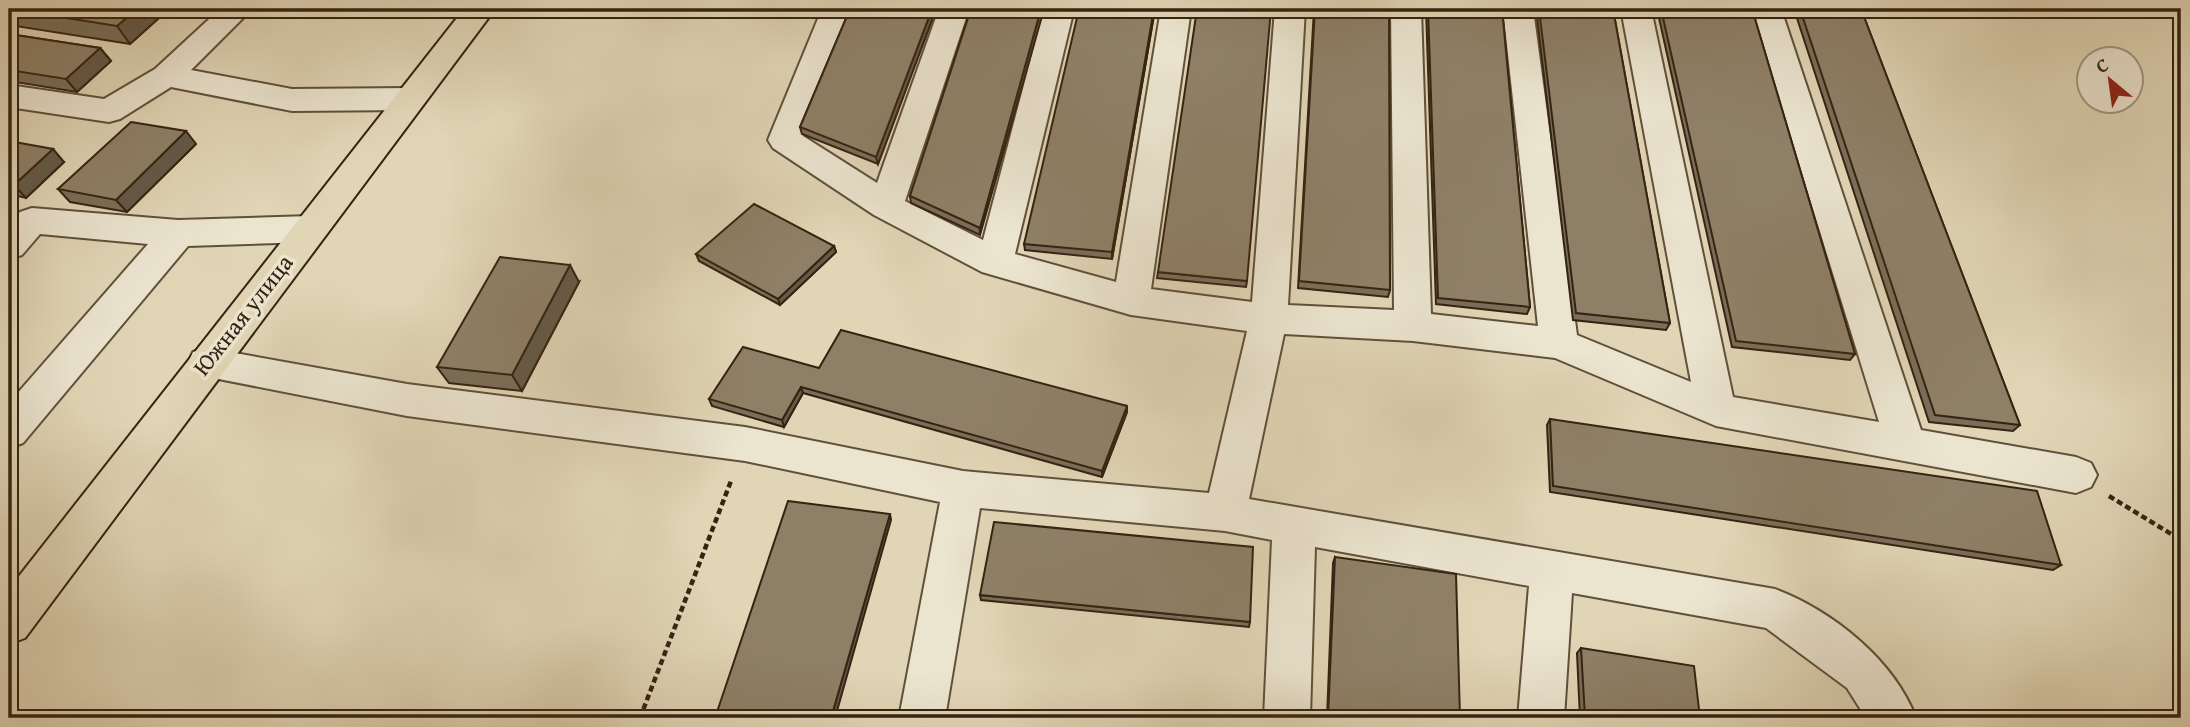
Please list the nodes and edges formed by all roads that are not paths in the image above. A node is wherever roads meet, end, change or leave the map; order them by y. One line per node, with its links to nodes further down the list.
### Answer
1 (237, 9): 12 (street)
2 (480, 9): 14 (main road, Южная улица)
3 (837, 9): 15 (street)
4 (954, 9): 15 (street)
5 (1059, 9): 19 (street)
6 (1176, 9): 20 (street)
7 (1290, 9): 21 (street)
8 (1406, 9): 22 (street)
9 (1518, 9): 23 (street)
10 (1636, 9): 25 (street)
11 (1766, 9): 27 (street)
12 (166, 76): 13 (street); 14 (street)
13 (9, 96)
14 (409, 99): 16 (main road, Южная улица)
15 (886, 206): 19 (street)
16 (310, 229): 17 (street); 24 (main road, Южная улица)
17 (178, 233): 18 (street); 26 (street)
18 (9, 246)
19 (995, 262): 20 (street)
20 (1131, 301): 21 (street)
21 (1269, 319): 22 (street); 30 (street)
22 (1413, 326): 23 (street)
23 (1559, 345): 25 (street)
24 (207, 363): 29 (street); 33 (main road, Южная улица)
25 (1716, 410): 27 (street)
26 (9, 430)
27 (1906, 444): 28 (street)
28 (2076, 475)
29 (963, 489): 30 (street); 34 (street)
30 (1225, 513): 31 (street)
31 (1294, 525): 32 (street); 35 (street)
32 (1552, 570): 36 (street); 37 (street)
33 (9, 623)
34 (922, 718)
35 (1287, 718)
36 (1542, 718)
37 (1893, 718)

